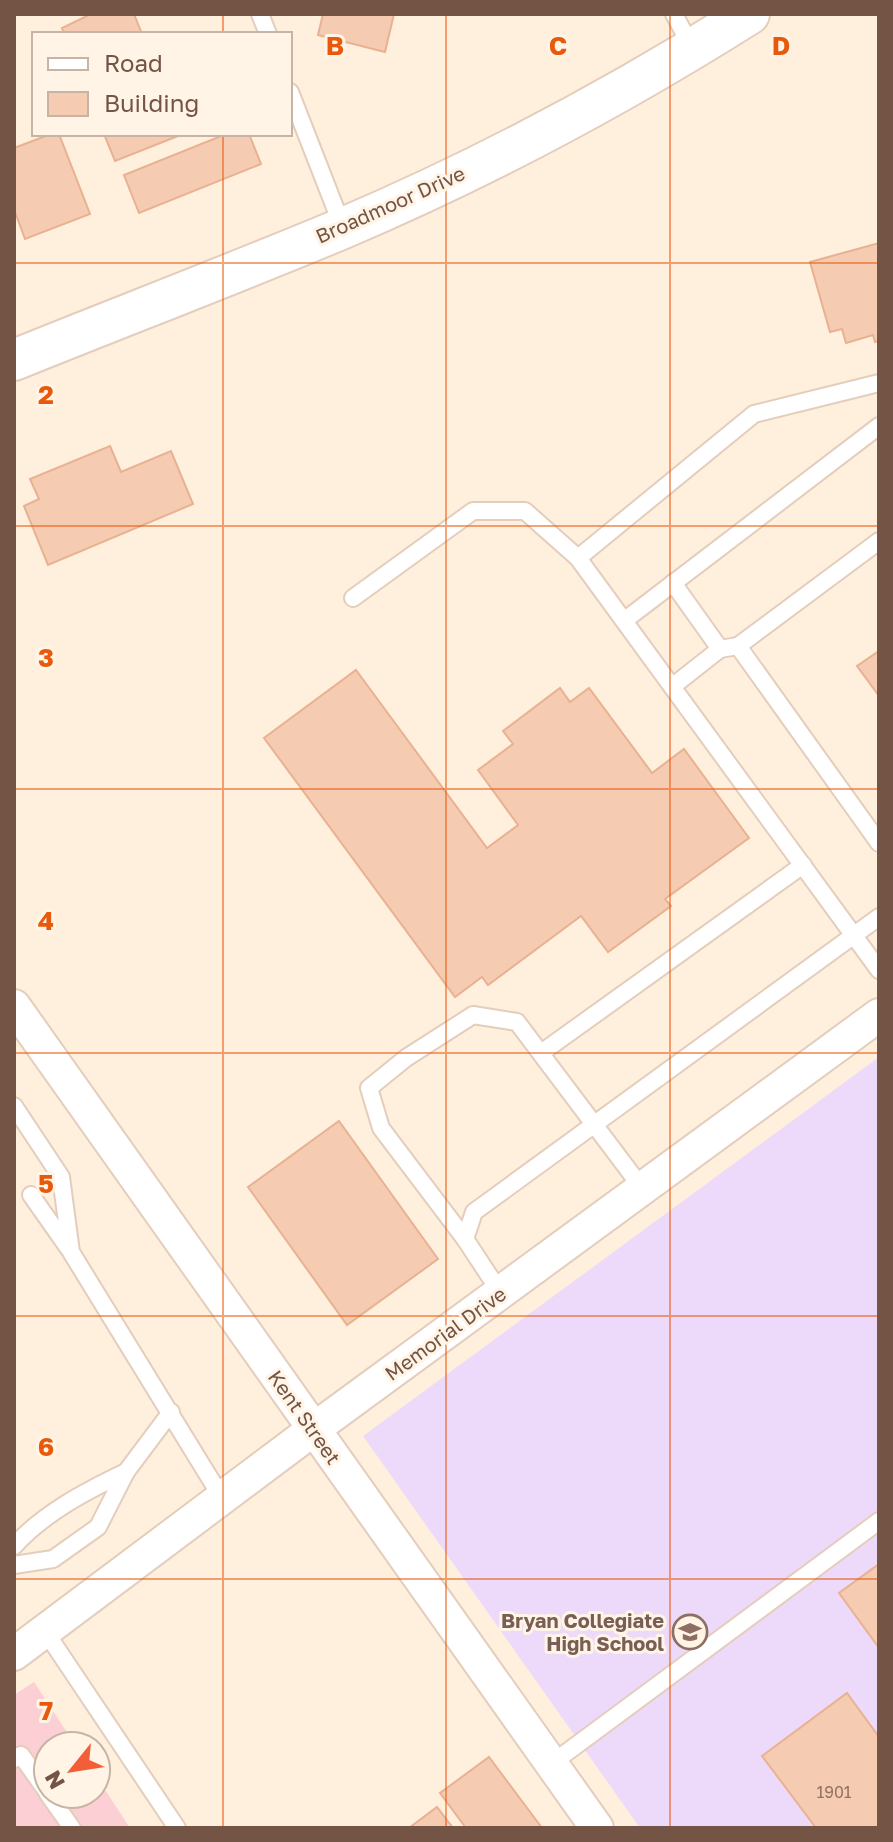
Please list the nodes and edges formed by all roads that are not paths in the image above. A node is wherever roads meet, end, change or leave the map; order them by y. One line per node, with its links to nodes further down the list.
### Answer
1 (674, 14): 3 (lane)
2 (749, 14): 3 (street, Broadmoor Drive)
3 (693, 50): 5 (street, Broadmoor Drive)
4 (292, 97): 5 (lane)
5 (343, 228): 6 (street, Broadmoor Drive)
6 (14, 360)
7 (879, 383): 10 (lane)
8 (879, 426): 11 (lane)
9 (879, 541): 14 (lane)
10 (578, 558): 12 (lane); 13 (lane)
11 (673, 583): 13 (lane); 15 (lane)
12 (353, 598)
13 (625, 620): 16 (lane)
14 (738, 646): 15 (lane); 17 (lane)
15 (720, 649): 16 (lane)
16 (673, 686): 18 (lane)
17 (879, 843)
18 (803, 865): 20 (lane); 24 (lane)
19 (879, 917): 20 (lane)
20 (854, 936): 21 (lane); 26 (lane)
21 (879, 970)
22 (14, 1006): 33 (street, Kent Street)
23 (879, 1015): 27 (street, Memorial Drive)
24 (541, 1053): 26 (lane); 29 (lane)
25 (14, 1106): 30 (lane)
26 (594, 1122): 27 (lane); 29 (lane)
27 (642, 1188): 31 (street, Memorial Drive)
28 (31, 1195): 30 (lane)
29 (465, 1239): 31 (lane)
30 (71, 1252): 32 (lane)
31 (500, 1292): 33 (street, Memorial Drive)
32 (171, 1412): 34 (lane); 35 (lane)
33 (314, 1429): 35 (street, Memorial Drive); 42 (street, Kent Street)
34 (126, 1472): 37 (lane); 38 (lane)
35 (222, 1498): 39 (street, Memorial Drive)
36 (879, 1521): 42 (lane)
37 (14, 1546)
38 (14, 1565)
39 (45, 1631): 40 (street, Memorial Drive); 46 (lane)
40 (14, 1654)
41 (14, 1759): 43 (lane)
42 (551, 1764): 47 (street, Kent Street)
43 (32, 1771)
44 (59, 1810): 45 (lane)
45 (72, 1828)
46 (177, 1828)
47 (597, 1828)

